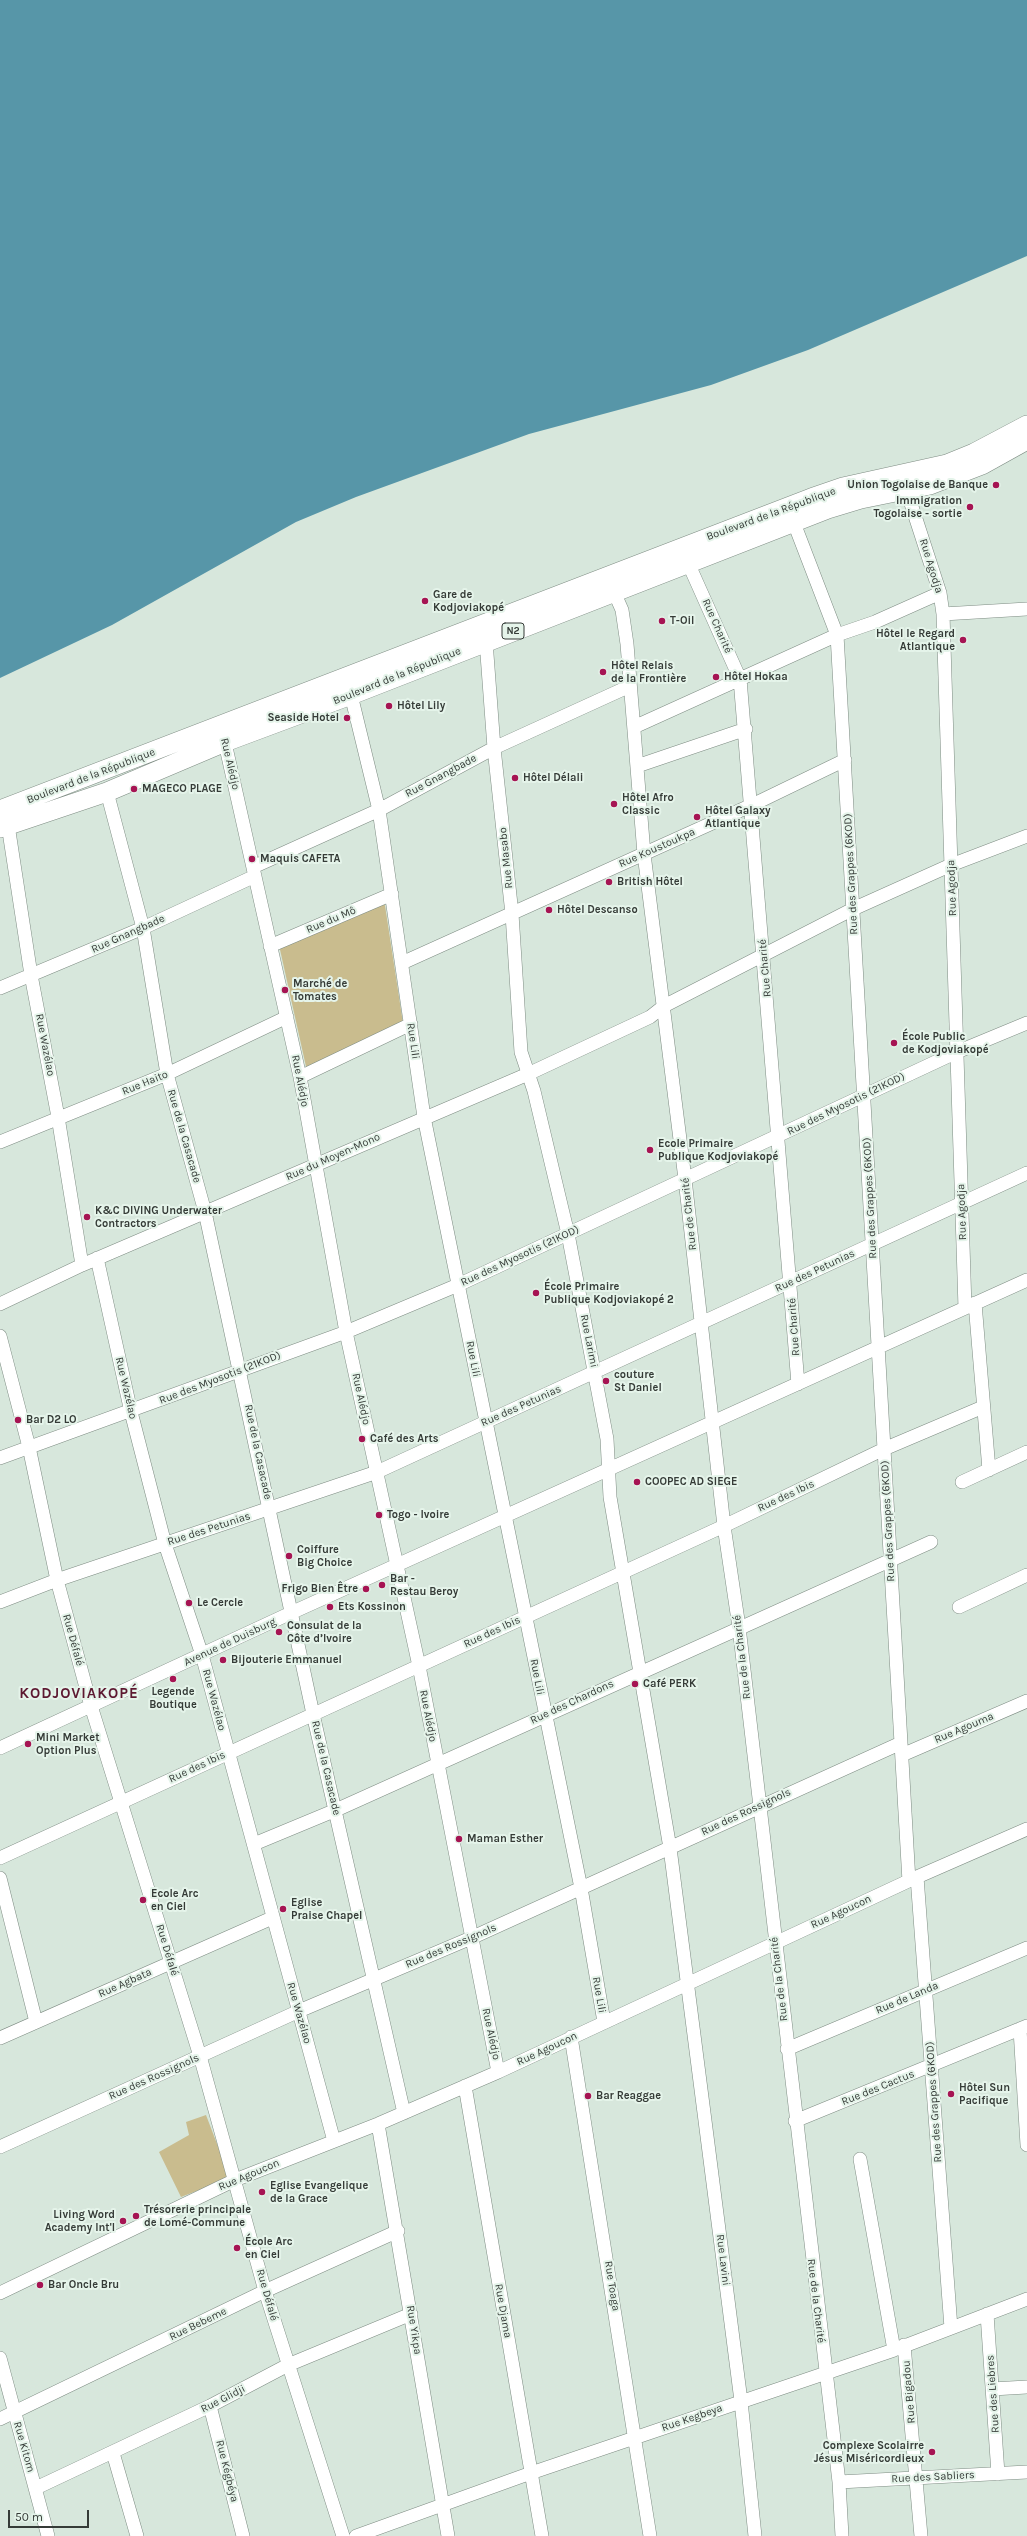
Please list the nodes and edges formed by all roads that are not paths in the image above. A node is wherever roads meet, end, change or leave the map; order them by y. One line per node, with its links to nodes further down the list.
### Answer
1 (1027, 425): 3 (highway, Boulevard de la République / N2)
2 (1027, 440): 3 (highway, Boulevard de la République / N2)
3 (904, 482): 4 (highway, Boulevard de la République / N2); 5 (highway, Boulevard de la République / N2); 7 (street, Rue Agodja)
4 (794, 523): 5 (highway, Boulevard de la République / N2); 10 (street, Rue des Grappes (6KOD))
5 (685, 555): 6 (highway, Boulevard de la République / N2); 12 (street, Rue Charité)
6 (611, 584): 11 (highway, Boulevard de la République / N2); 13 (street, Rue de Charité); 17 (highway, Boulevard de la République / N2)
7 (940, 593): 9 (street, Rue Agodja); 10 (street)
8 (1027, 610): 9 (street)
9 (943, 614): 27 (street, Rue Agodja)
10 (837, 635): 12 (street); 19 (street, Rue des Grappes (6KOD))
11 (486, 641): 14 (highway, Boulevard de la République / N2); 18 (street, Rue Masabo)
12 (740, 680): 15 (street); 16 (street, Rue Charité)
13 (630, 686): 15 (street, Rue de Charité); 18 (street, Rue Gnangbade)
14 (351, 695): 17 (highway, Boulevard de la République / N2); 23 (street, Rue Lili)
15 (634, 727): 20 (street, Rue de Charité)
16 (746, 730): 20 (street); 22 (street, Rue Charité)
17 (223, 734): 21 (highway, Boulevard de la République / N2); 24 (highway, Boulevard de la République / N2); 28 (street, Rue Alédjo)
18 (494, 748): 23 (street, Rue Gnangbade); 31 (street, Rue Masabo)
19 (844, 760): 22 (street, Rue Koustoukpa); 30 (street, Rue des Grappes (6KOD))
20 (637, 766): 26 (street, Rue de Charité)
21 (107, 792): 24 (highway, Boulevard de la République / N2); 32 (street, Rue de la Casacade)
22 (752, 805): 26 (street, Rue Koustoukpa); 34 (street, Rue Charité)
23 (379, 810): 28 (street, Rue Gnangbade); 29 (street, Rue Lili)
24 (3, 821): 36 (street, Rue Wazélao)
25 (1027, 836): 27 (street, Rue du Moyen-Mono)
26 (644, 854): 31 (street, Rue Koustoukpa); 38 (street, Rue de Charité)
27 (951, 865): 30 (street, Rue du Moyen-Mono); 42 (street, Rue Agodja)
28 (254, 872): 32 (street, Rue Gnangbade); 33 (street, Rue Alédjo)
29 (392, 894): 33 (street, Rue du Mô); 35 (street, Rue Lili)
30 (853, 909): 34 (street, Rue du Moyen-Mono); 46 (street, Rue des Grappes (6KOD))
31 (512, 914): 35 (street, Rue Koustoukpa); 44 (street, Rue Masabo)
32 (143, 928): 36 (street, Rue Gnangbade); 43 (street, Rue de la Casacade)
33 (270, 946): 39 (street, Rue Alédjo)
34 (764, 955): 38 (street, Rue du Moyen-Mono); 49 (street, Rue Charité)
35 (402, 963): 41 (street, Rue Lili)
36 (31, 975): 37 (street, Rue Gnangbade); 47 (street, Rue Wazélao)
37 (0, 988)
38 (664, 1006): 44 (street, Rue du Moyen-Mono); 53 (street, Rue de Charité)
39 (287, 1017): 43 (street, Rue Haito); 45 (street, Rue Alédjo)
40 (1027, 1023): 42 (street, Rue des Myosotis (21KOD))
41 (411, 1024): 45 (street); 48 (street, Rue Lili)
42 (957, 1052): 46 (street, Rue des Myosotis (21KOD)); 54 (street, Rue Agodja)
43 (167, 1074): 47 (street, Rue Haito); 55 (street, Rue de la Casacade)
44 (528, 1074): 48 (street, Rue du Moyen-Mono); 56 (street, Rue Larimi)
45 (300, 1077): 51 (street, Rue Alédjo)
46 (864, 1095): 49 (street, Rue des Myosotis (21KOD)); 57 (street, Rue des Grappes (6KOD))
47 (58, 1117): 50 (street, Rue Haito); 59 (street, Rue Wazélao)
48 (424, 1117): 51 (street, Rue du Moyen-Mono); 62 (street, Rue Lili)
49 (778, 1137): 53 (street, Rue des Myosotis (21KOD)); 61 (street, Rue Charité)
50 (0, 1142)
51 (316, 1164): 55 (street, Rue du Moyen-Mono); 66 (street, Rue Alédjo)
52 (1027, 1173): 54 (street, Rue des Petunias)
53 (685, 1179): 56 (street, Rue des Myosotis (21KOD)); 65 (street, Rue de Charité)
54 (962, 1202): 57 (street, Rue des Petunias); 64 (street, Rue Agodja)
55 (205, 1212): 58 (street, Rue du Moyen-Mono); 69 (street, Rue de la Casacade)
56 (568, 1234): 62 (street, Rue des Myosotis (21KOD)); 70 (street, Rue Larimi)
57 (872, 1244): 61 (street, Rue des Petunias); 68 (street, Rue des Grappes (6KOD))
58 (97, 1258): 59 (street, Rue du Moyen-Mono); 73 (street, Rue Wazélao)
59 (82, 1265): 63 (street, Rue du Moyen-Mono)
60 (1027, 1280): 64 (street, Avenue de Duisburg)
61 (791, 1282): 65 (street, Rue des Petunias); 71 (street, Rue Charité)
62 (458, 1285): 66 (street, Rue des Myosotis (21KOD)); 74 (street, Rue Lili)
63 (0, 1304)
64 (970, 1306): 68 (street, Avenue de Duisburg); 72 (street, Rue Agodja)
65 (701, 1323): 70 (street, Rue des Petunias); 75 (street, Rue de Charité)
66 (346, 1332): 69 (street, Rue des Myosotis (21KOD)); 82 (street, Rue Alédjo)
67 (0, 1336): 76 (street, Rue Défalé)
68 (878, 1345): 71 (street, Avenue de Duisburg); 77 (street, Rue des Grappes (6KOD))
69 (241, 1370): 73 (street, Rue des Myosotis (21KOD)); 84 (street, Rue de la Casacade)
70 (595, 1372): 74 (street, Rue des Petunias); 80 (street, Rue Larimi)
71 (798, 1384): 75 (street, Avenue de Duisburg)
72 (983, 1407): 77 (street, Rue des Ibis); 81 (street, Rue Agodja)
73 (131, 1412): 76 (street, Rue des Myosotis (21KOD)); 88 (street, Rue Wazélao)
74 (485, 1422): 82 (street, Rue des Petunias); 85 (street, Rue Lili)
75 (712, 1423): 80 (street, Avenue de Duisburg); 86 (street, Rue de la Charité)
76 (29, 1447): 79 (street, Rue des Myosotis (21KOD)); 93 (street, Rue Défalé)
77 (884, 1449): 86 (street, Rue des Ibis); 89 (street, Rue des Grappes (6KOD))
78 (1027, 1452): 81 (street)
79 (0, 1458)
80 (609, 1470): 85 (street, Avenue de Duisburg); 91 (street, Rue Larimi)
81 (988, 1470): 83 (street)
82 (377, 1472): 84 (street, Rue des Petunias); 90 (street, Rue Alédjo)
83 (962, 1482)
84 (269, 1509): 88 (street, Rue des Petunias); 96 (street, Rue de la Casacade)
85 (504, 1518): 90 (street, Avenue de Duisburg); 97 (street, Rue Lili)
86 (724, 1526): 91 (street, Rue des Ibis); 98 (street, Rue de la Charité)
87 (931, 1542): 89 (street, Rue des Chardons)
88 (165, 1544): 93 (street, Rue des Petunias); 99 (street, Rue Wazélao)
89 (890, 1559): 98 (street, Rue des Chardons); 107 (street, Rue des Grappes (6KOD))
90 (397, 1566): 96 (street, Avenue de Duisburg); 100 (street, Rue Alédjo)
91 (625, 1571): 97 (street, Rue des Ibis); 101 (street, Rue Larimi)
92 (1027, 1575): 95 (street)
93 (57, 1580): 94 (street, Rue des Petunias); 103 (street, Rue Défalé)
94 (0, 1602)
95 (959, 1607)
96 (293, 1612): 99 (street, Avenue de Duisburg); 104 (street, Rue de la Casacade)
97 (525, 1617): 100 (street, Rue des Ibis); 105 (street, Rue Lili)
98 (739, 1627): 101 (street, Rue des Chardons); 111 (street, Rue de la Charité)
99 (202, 1656): 103 (street, Avenue de Duisburg); 108 (street, Rue Wazélao)
100 (419, 1666): 104 (street, Rue des Ibis); 109 (street, Rue Alédjo)
101 (640, 1671): 105 (street, Rue des Chardons); 115 (street, Rue Lavini)
102 (1027, 1701): 107 (street, Rue Agouma)
103 (91, 1706): 106 (street, Avenue de Duisburg); 110 (street, Rue Défalé)
104 (313, 1714): 108 (street, Rue des Ibis); 112 (street, Rue de la Casacade)
105 (545, 1715): 109 (street, Rue des Chardons); 119 (street, Rue Lili)
106 (0, 1748)
107 (901, 1749): 111 (street, Rue des Rossignols); 118 (street, Rue des Grappes (6KOD))
108 (228, 1753): 110 (street, Rue des Ibis); 114 (street, Rue Wazélao)
109 (437, 1763): 112 (street, Rue des Chardons); 121 (street, Rue Alédjo)
110 (122, 1802): 116 (street, Rue des Ibis); 124 (street, Rue Défalé)
111 (758, 1806): 115 (street, Rue des Rossignols); 122 (street, Rue de la Charité)
112 (336, 1810): 114 (street, Rue des Chardons); 125 (street, Rue de la Casacade)
113 (1027, 1828): 118 (street, Rue Agoucon)
114 (254, 1844): 120 (street, Rue Wazélao)
115 (670, 1848): 119 (street, Rue des Rossignols); 126 (street, Rue Lavini)
116 (0, 1858)
117 (0, 1878): 129 (street)
118 (913, 1879): 122 (street, Rue Agoucon); 127 (street, Rue des Grappes (6KOD))
119 (581, 1888): 121 (street, Rue des Rossignols); 130 (street, Rue Lili)
120 (272, 1918): 124 (street, Rue Agbata); 128 (street, Rue Wazélao)
121 (471, 1938): 125 (street, Rue des Rossignols); 137 (street, Rue Alédjo)
122 (774, 1944): 126 (street, Rue Agoucon); 134 (street, Rue de la Charité)
123 (1027, 1948): 127 (street, Rue de Landa)
124 (170, 1963): 129 (street, Rue Agbata); 135 (street, Rue Défalé)
125 (374, 1979): 128 (street, Rue des Rossignols); 139 (street, Rue de la Casacade)
126 (688, 1985): 130 (street, Rue Agoucon); 160 (street, Rue Lavini)
127 (925, 1990): 134 (street, Rue de Landa); 136 (street, Rue des Grappes (6KOD))
128 (299, 2011): 135 (street, Rue des Rossignols); 142 (street, Rue Wazélao)
129 (36, 2022): 133 (street, Rue Agbata)
130 (604, 2022): 132 (street, Rue Agoucon)
131 (1024, 2027): 136 (street, Rue des Cactus); 143 (street)
132 (571, 2037): 137 (street, Rue Agoucon); 164 (street, Rue Toaga)
133 (0, 2038)
134 (787, 2049): 140 (street, Rue de la Charité)
135 (200, 2056): 144 (street, Rue des Rossignols); 146 (street, Rue Défalé)
136 (931, 2066): 140 (street, Rue des Cactus); 153 (street, Rue des Grappes (6KOD))
137 (498, 2072): 138 (street, Rue Agoucon)
138 (465, 2086): 139 (street, Rue Agoucon); 167 (street, Rue Djama)
139 (404, 2113): 141 (street, Rue Agoucon)
140 (795, 2121): 157 (street, Rue de la Charité)
141 (378, 2124): 142 (street, Rue Agoucon); 147 (street, Rue Yikpa)
142 (334, 2141): 146 (street, Rue Agoucon)
143 (1027, 2145)
144 (0, 2146)
145 (860, 2159): 154 (street, Rue Bigadou)
146 (235, 2180): 148 (street, Rue Défalé); 149 (street, Rue Agoucon)
147 (398, 2231): 148 (street, Rue Bebeme); 151 (street, Rue Yikpa)
148 (265, 2291): 156 (street, Rue Défalé); 162 (street, Rue Bebeme)
149 (0, 2292)
150 (1027, 2299): 152 (street, Rue Kegbeya)
151 (411, 2314): 156 (street, Rue Glidji); 172 (street, Rue Yikpa)
152 (987, 2314): 153 (street, Rue Kegbeya); 159 (street, Rue des Liebres)
153 (950, 2328): 154 (street, Rue Kegbeya)
154 (899, 2347): 157 (street, Rue Kegbeya); 169 (street, Rue Bigadou)
155 (0, 2358): 162 (street, Rue Kitom)
156 (288, 2365): 161 (street, Rue Glidji); 176 (street, Rue Défalé)
157 (825, 2374): 160 (street, Rue Kegbeya); 170 (street, Rue de la Charité)
158 (1027, 2387): 159 (street)
159 (992, 2389): 168 (street, Rue des Liebres)
160 (741, 2402): 164 (street, Rue Kegbeya); 181 (street, Rue Lavini)
161 (210, 2406): 165 (street, Rue Glidji); 175 (street, Rue Kégbéya)
162 (14, 2413): 163 (street, Rue Bebeme); 171 (street, Rue Kitom)
163 (0, 2419)
164 (636, 2438): 167 (street, Rue Kegbeya); 180 (street, Rue Toaga)
165 (113, 2453): 171 (street, Rue Glidji); 174 (street)
166 (1027, 2472): 168 (street, Rue des Sabliers)
167 (531, 2473): 172 (street, Rue Kegbeya); 179 (street, Rue Djama)
168 (998, 2474): 169 (street, Rue des Sabliers)
169 (916, 2478): 170 (street, Rue des Sabliers); 183 (street, Rue Bigadou)
170 (839, 2482): 182 (street, Rue de la Charité)
171 (36, 2488): 173 (street, Rue Kitom)
172 (442, 2504): 177 (street, Rue Kegbeya); 178 (street, Rue Yikpa)
173 (48, 2536)
174 (137, 2536)
175 (243, 2536)
176 (343, 2536)
177 (356, 2536)
178 (448, 2536)
179 (542, 2536)
180 (650, 2536)
181 (755, 2536)
182 (842, 2536)
183 (921, 2536)

